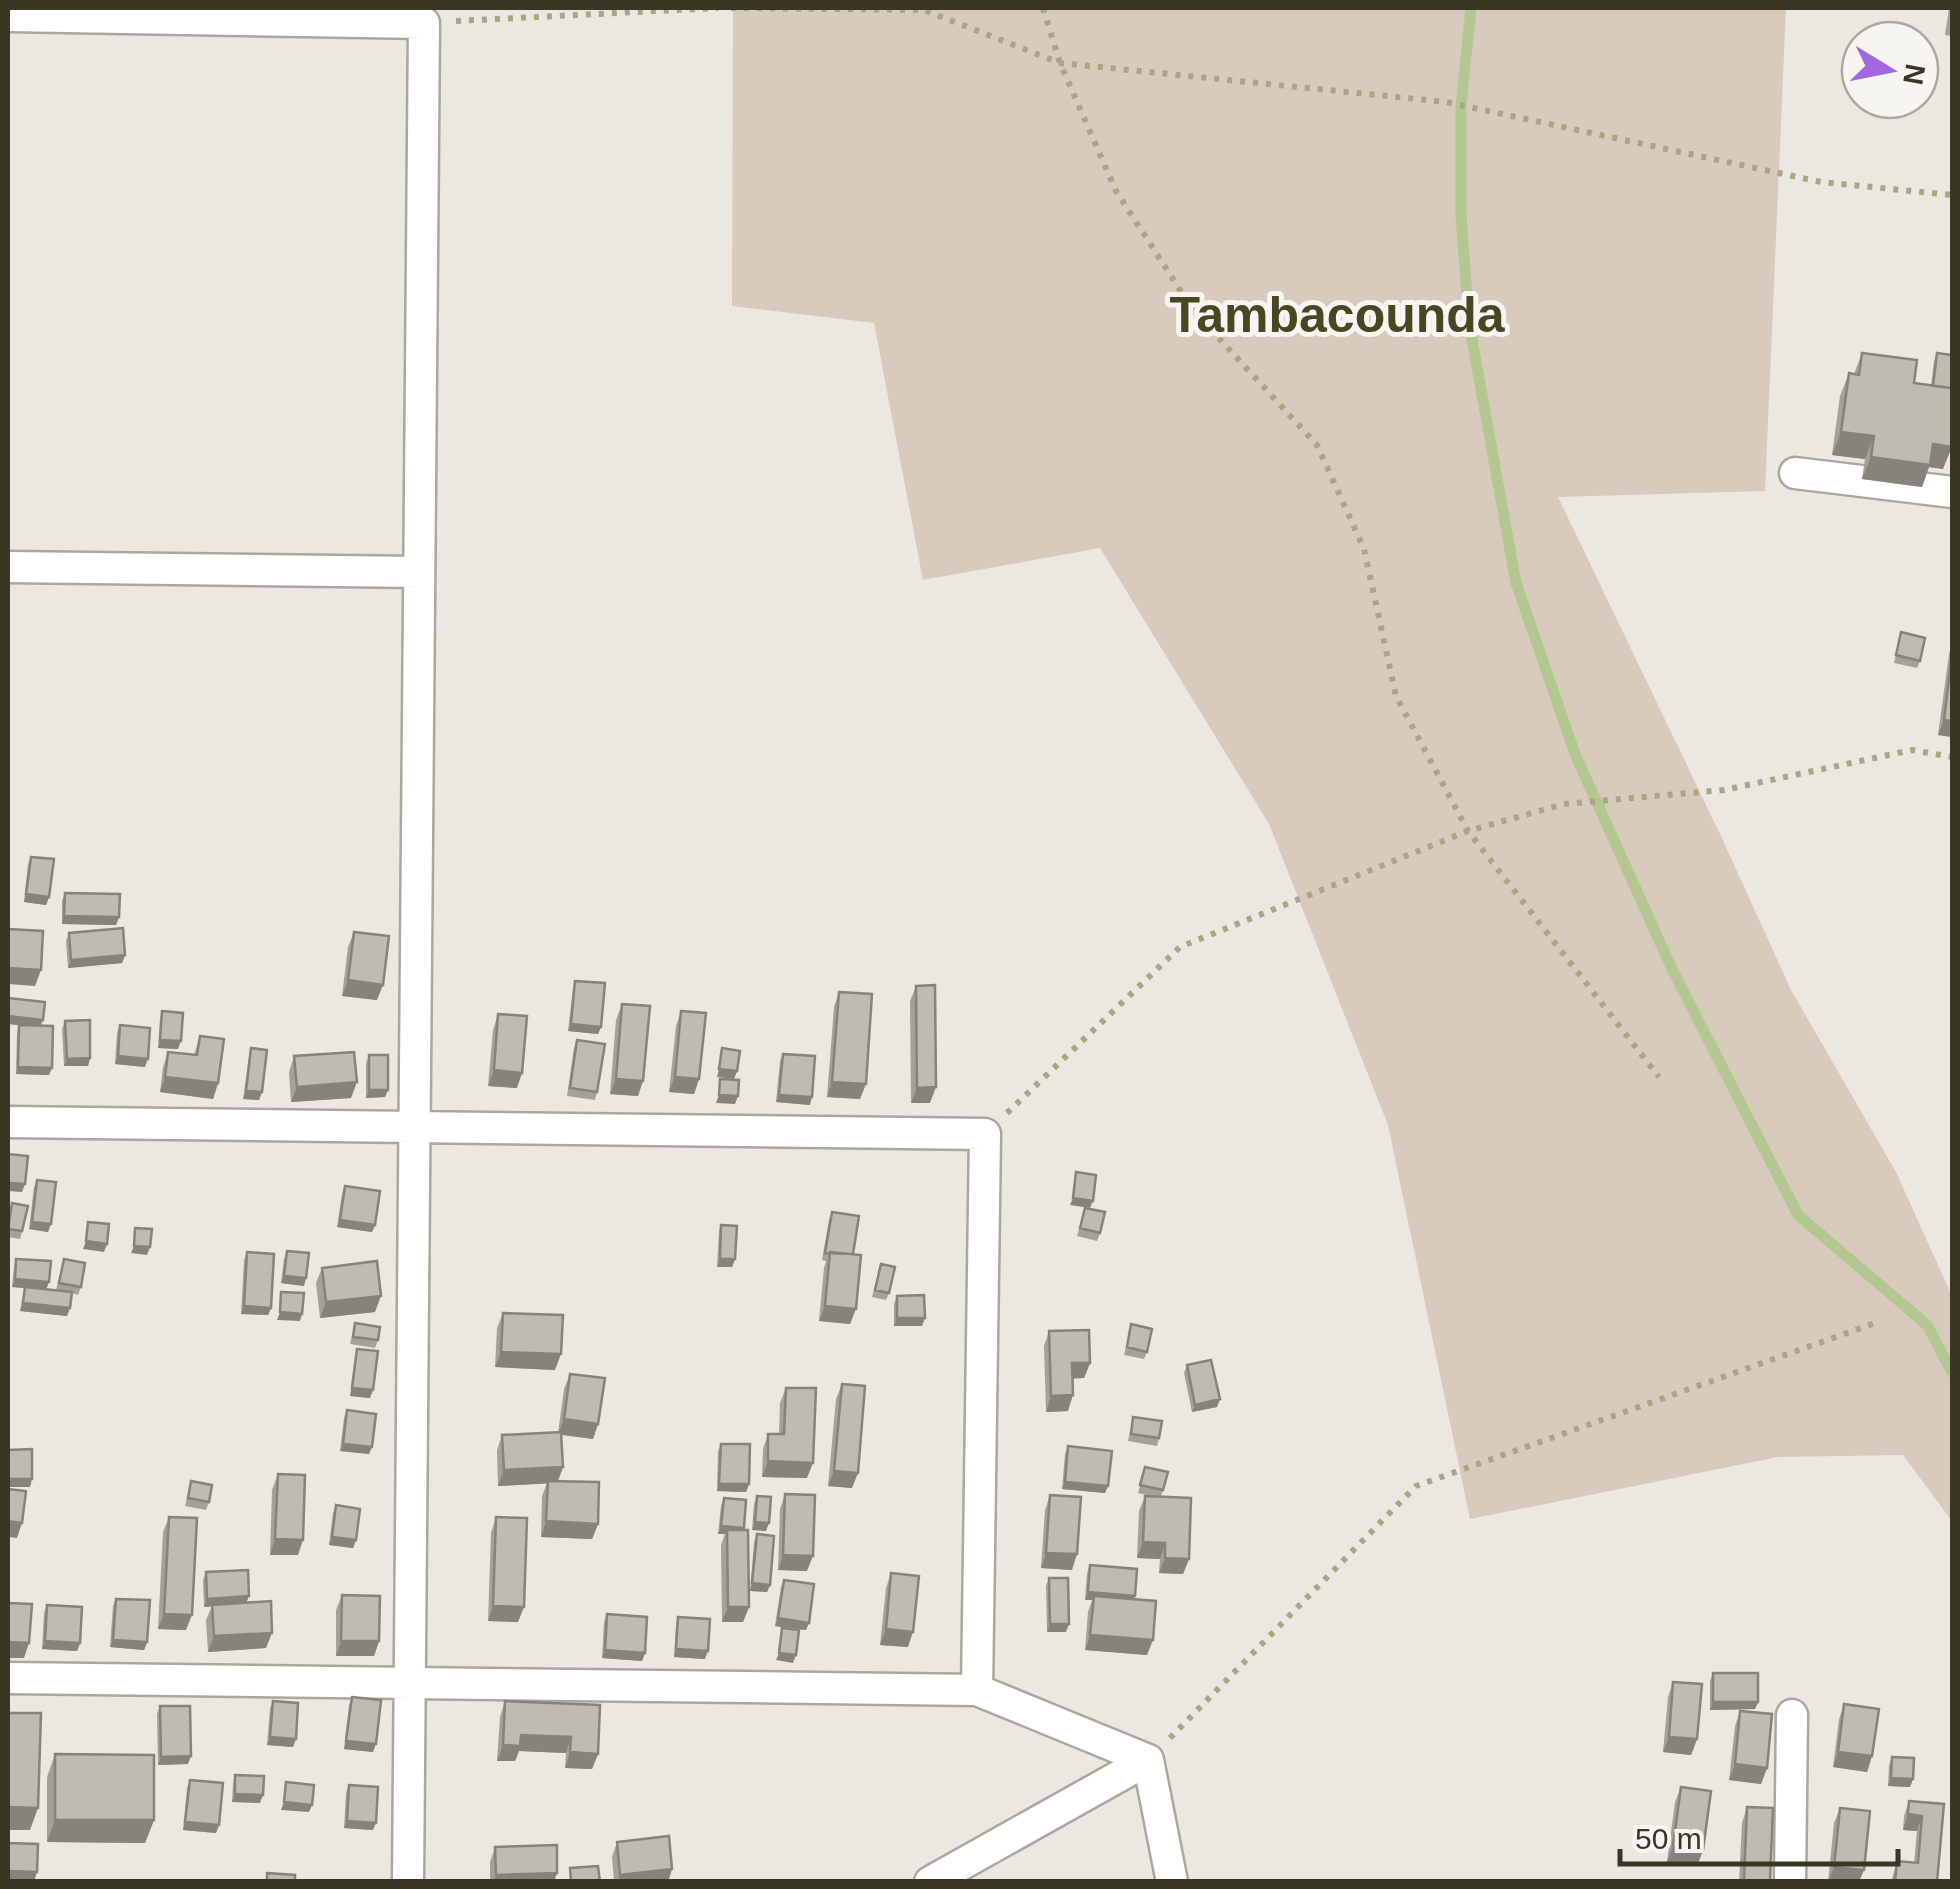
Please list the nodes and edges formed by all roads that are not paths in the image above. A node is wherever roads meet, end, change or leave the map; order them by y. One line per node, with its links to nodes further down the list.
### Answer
1 (8, 16): 5 (street)
2 (1796, 473): 3 (street)
3 (1952, 492)
4 (8, 567): 5 (street)
5 (420, 572): 7 (street)
6 (8, 1122): 7 (street)
7 (414, 1126): 9 (street); 10 (street)
8 (8, 1678): 9 (street)
9 (410, 1682): 10 (street); 13 (street)
10 (977, 1690): 12 (street)
11 (1792, 1715): 16 (street)
12 (1148, 1760): 14 (street); 15 (street)
13 (408, 1882)
14 (930, 1882)
15 (1172, 1882)
16 (1790, 1882)

